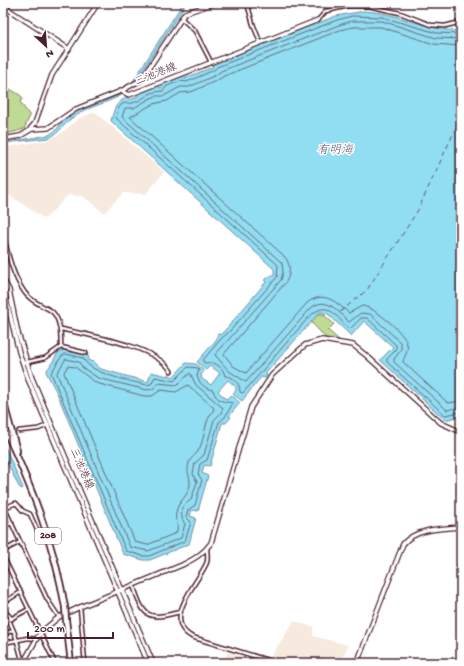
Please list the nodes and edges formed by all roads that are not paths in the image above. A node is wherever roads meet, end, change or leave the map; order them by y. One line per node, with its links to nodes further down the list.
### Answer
1 (98, 3): 9 (street)
2 (215, 3): 5 (street)
3 (248, 3): 8 (street)
4 (3, 6): 9 (street)
5 (181, 18): 10 (street); 11 (street)
6 (318, 20): 7 (street); 8 (street, 三池港線)
7 (461, 22)
8 (260, 42): 10 (street, 三池港線)
9 (69, 49): 12 (street)
10 (211, 62): 11 (street, 三池港線)
11 (124, 92): 12 (street, 三池港線)
12 (27, 131): 13 (street, 三池港線)
13 (3, 139)
14 (3, 233): 17 (street)
15 (3, 279): 20 (street, 三池港線)
16 (3, 286): 20 (street, 三池港線)
17 (61, 329): 18 (street); 21 (street)
18 (61, 347): 19 (street); 20 (street)
19 (86, 353)
20 (24, 362): 24 (street, 三池港線); 38 (street, 三池港線)
21 (171, 371)
22 (3, 400): 27 (highway, 208)
23 (3, 425): 27 (highway, 208)
24 (48, 425): 25 (street); 38 (street, 三池港線)
25 (19, 431)
26 (461, 432): 34 (street)
27 (23, 468): 56 (highway, 208, bridge)
28 (4, 506): 29 (street); 32 (street)
29 (12, 523): 30 (street); 33 (street)
30 (3, 526)
31 (461, 528): 61 (street)
32 (38, 532)
33 (21, 542): 35 (street); 45 (street)
34 (207, 549): 37 (street); 44 (street)
35 (3, 551)
36 (3, 556): 39 (street)
37 (133, 585): 38 (street); 44 (street)
38 (120, 590): 41 (street); 58 (street, 三池港線); 59 (street, 三池港線)
39 (21, 592): 40 (street); 43 (street)
40 (3, 603)
41 (80, 607): 45 (street); 57 (street)
42 (3, 609): 46 (street)
43 (29, 609): 46 (street); 49 (street)
44 (180, 612): 60 (street)
45 (59, 617): 49 (street)
46 (10, 620): 47 (street); 48 (street)
47 (3, 623)
48 (13, 630): 50 (street); 52 (street)
49 (40, 633): 51 (street); 55 (street)
50 (3, 635)
51 (36, 639): 52 (street); 54 (street)
52 (17, 640): 53 (street); 54 (street)
53 (3, 643)
54 (23, 663)
55 (55, 663)
56 (71, 663)
57 (85, 663)
58 (148, 663)
59 (152, 663)
60 (277, 663)
61 (357, 663)

